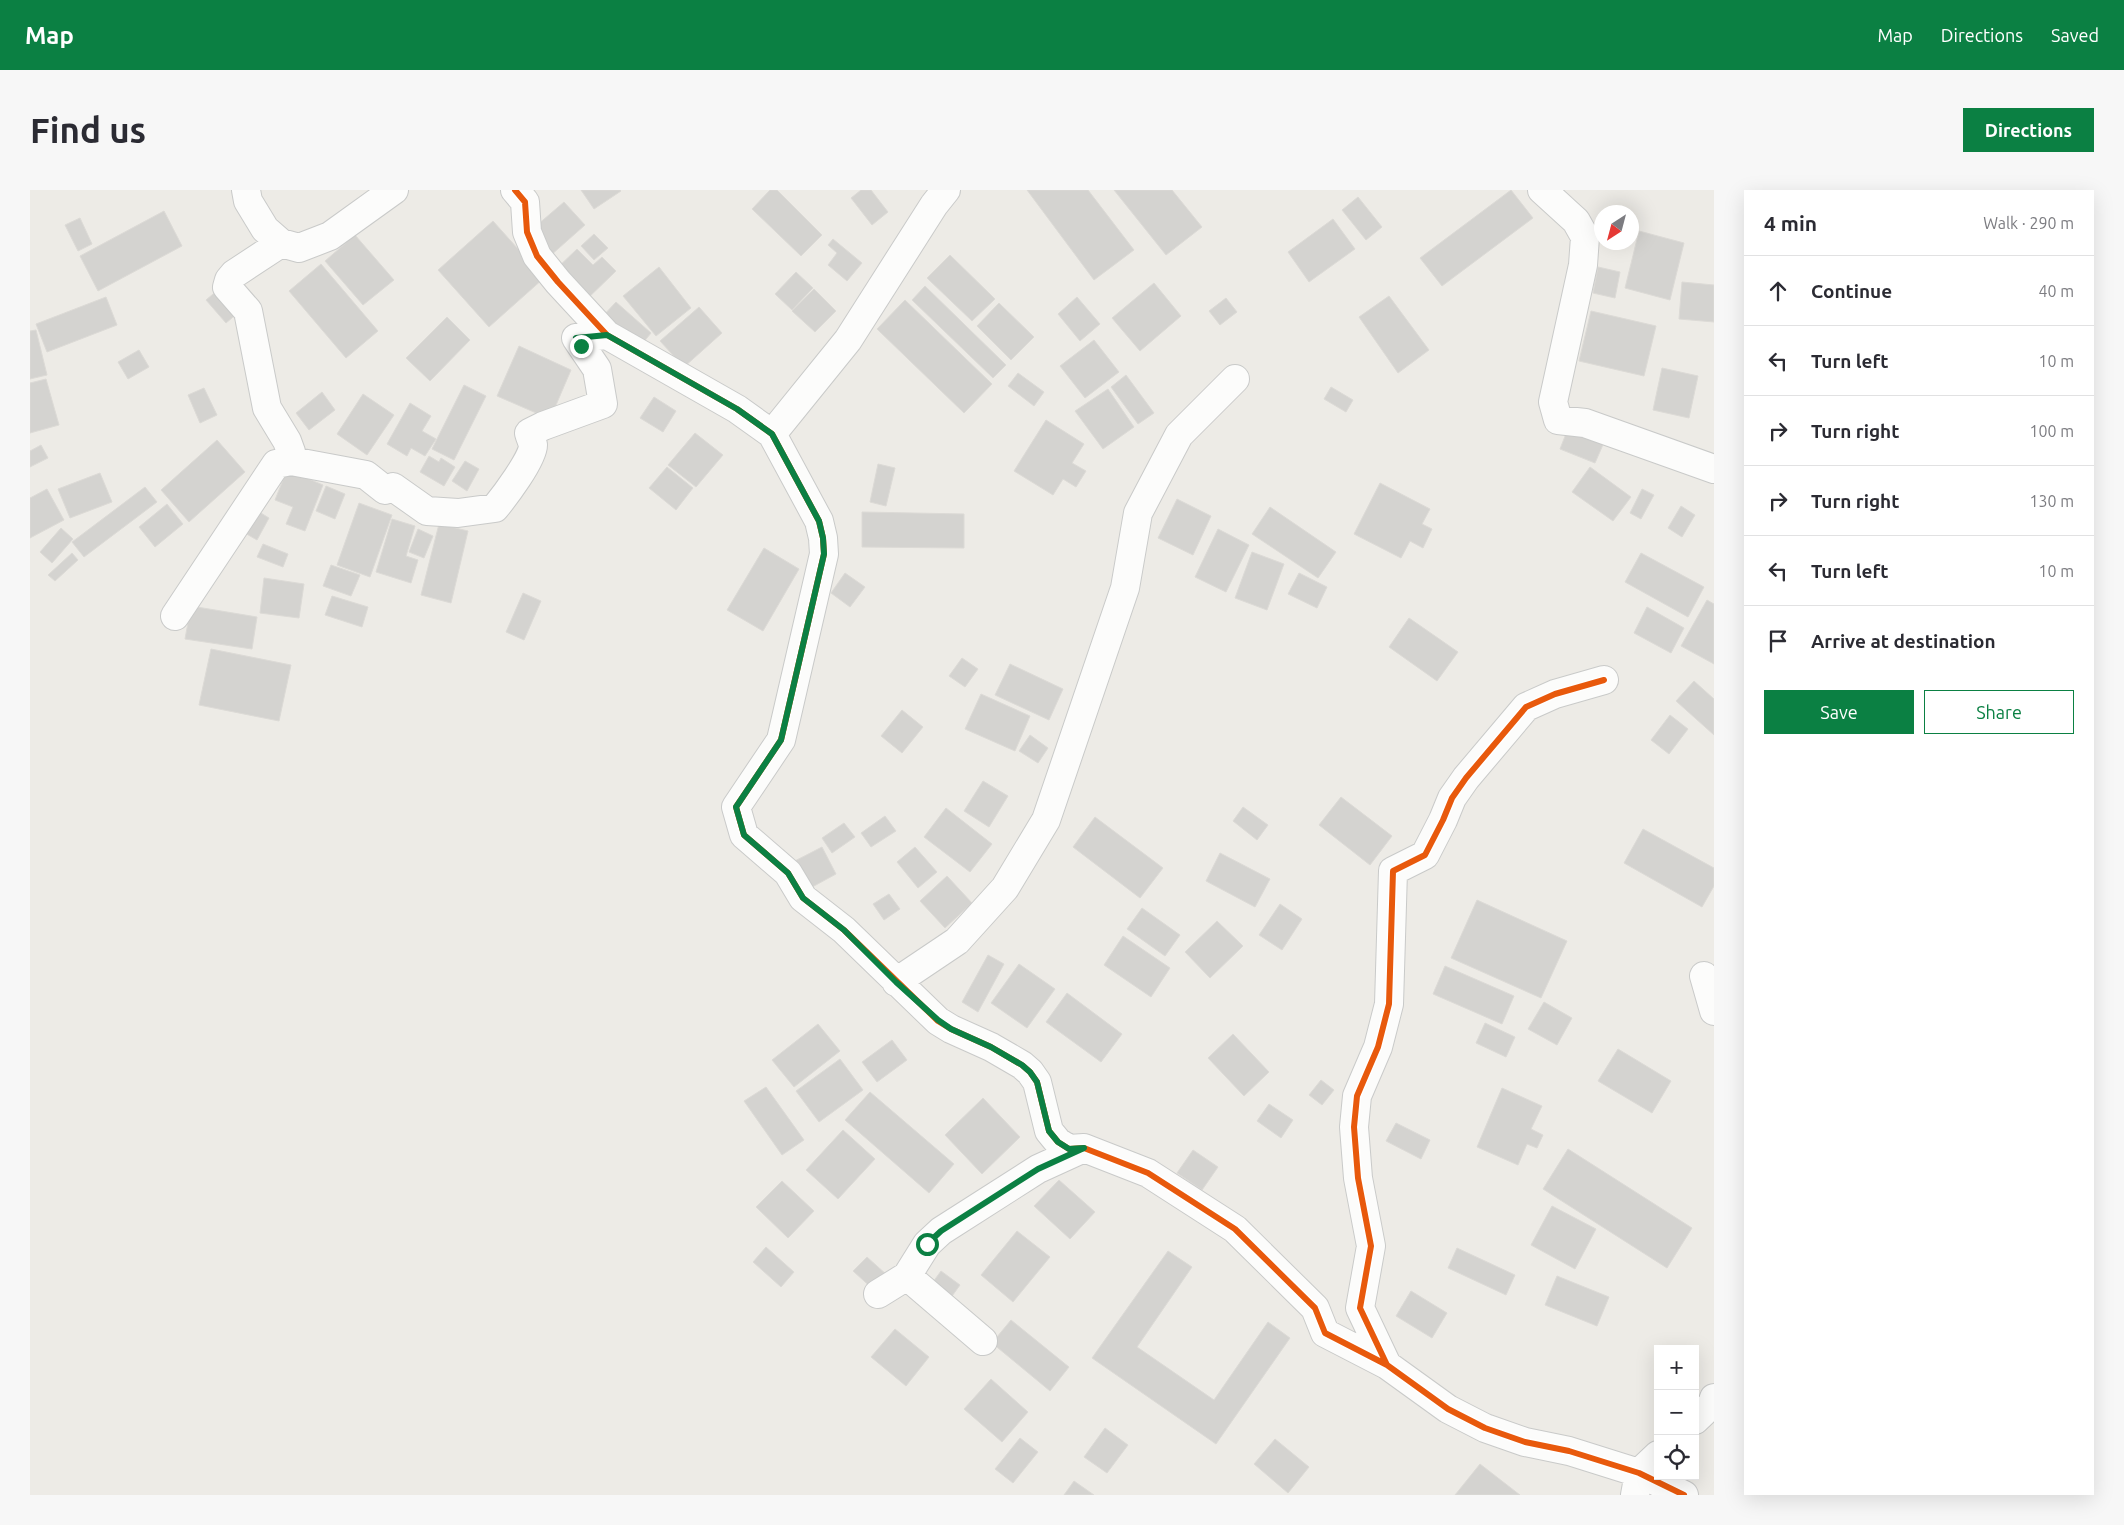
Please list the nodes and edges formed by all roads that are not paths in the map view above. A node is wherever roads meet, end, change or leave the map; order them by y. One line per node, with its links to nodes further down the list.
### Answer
1 (246, 190): 6 (street)
2 (394, 190): 6 (street)
3 (515, 190): 7 (street)
4 (946, 190): 9 (street)
5 (1542, 190): 11 (street)
6 (281, 243): 10 (street)
7 (607, 335): 9 (street); 10 (street)
8 (1235, 379): 15 (street)
9 (772, 434): 15 (street)
10 (291, 461): 12 (street)
11 (1714, 469)
12 (175, 616)
13 (1604, 680): 20 (street)
14 (1704, 976): 16 (street)
15 (896, 982): 17 (street)
16 (1714, 1011)
17 (1084, 1148): 18 (street); 21 (street)
18 (907, 1276): 19 (street); 22 (street)
19 (878, 1294)
20 (1360, 1308): 21 (street); 23 (street)
21 (1325, 1333): 23 (street)
22 (983, 1341)
23 (1388, 1365): 26 (street)
24 (1714, 1398): 25 (street)
25 (1699, 1416)
26 (1644, 1474): 27 (street)
27 (1684, 1495)

